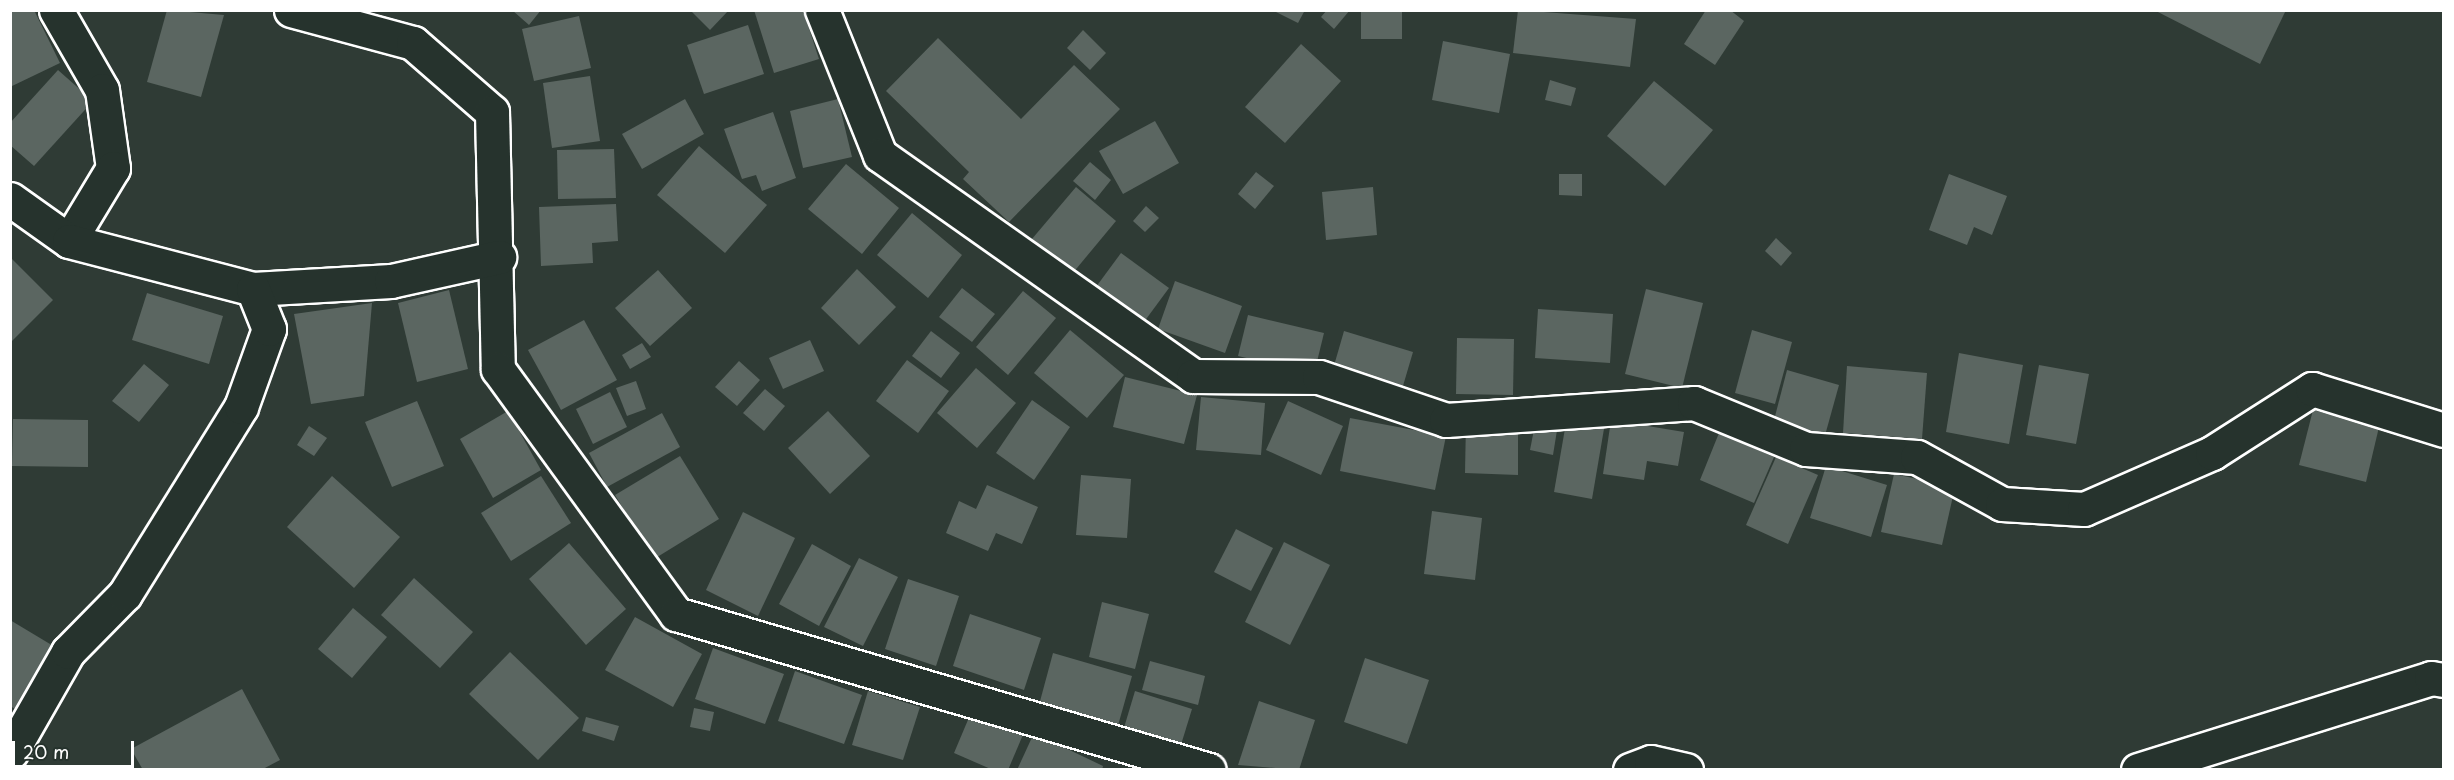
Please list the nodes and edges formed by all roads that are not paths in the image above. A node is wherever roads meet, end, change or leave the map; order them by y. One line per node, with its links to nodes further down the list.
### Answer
1 (56, 10): 5 (street)
2 (291, 10): 6 (street)
3 (822, 10): 8 (street)
4 (10, 199): 5 (street)
5 (69, 241): 7 (street)
6 (499, 257): 7 (street); 12 (street)
7 (253, 289): 10 (street)
8 (2444, 430)
9 (2444, 680): 15 (street)
10 (11, 751): 11 (street)
11 (26, 770)
12 (1209, 770)
13 (1630, 770): 14 (street)
14 (1686, 770)
15 (2138, 770)

